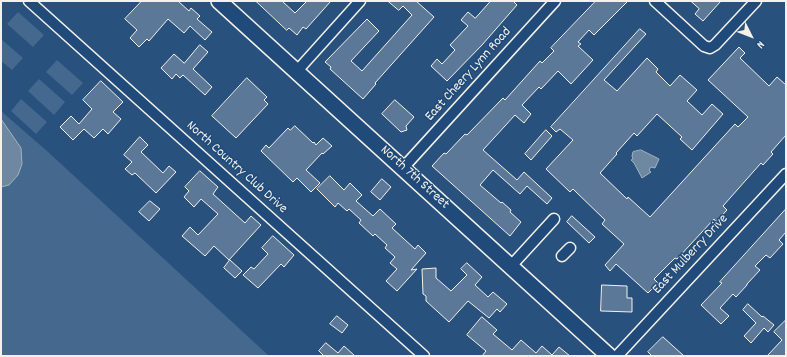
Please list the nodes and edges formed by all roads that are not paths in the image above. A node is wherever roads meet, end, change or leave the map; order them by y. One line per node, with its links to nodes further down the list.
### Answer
1 (30, 1): 14 (street, North Country Club Drive)
2 (219, 1): 7 (main road, North 7th Street)
3 (360, 1): 7 (street)
4 (555, 1): 8 (street, East Cheery Lynn Road)
5 (654, 1): 6 (street)
6 (756, 1)
7 (297, 71): 8 (main road, North 7th Street)
8 (403, 168): 13 (main road, North 7th Street)
9 (786, 174): 16 (street, East Mulberry Drive)
10 (554, 219): 13 (street)
11 (570, 248): 12 (street)
12 (562, 256)
13 (511, 266): 15 (main road, North 7th Street)
14 (424, 356)
15 (609, 356)
16 (617, 356)

